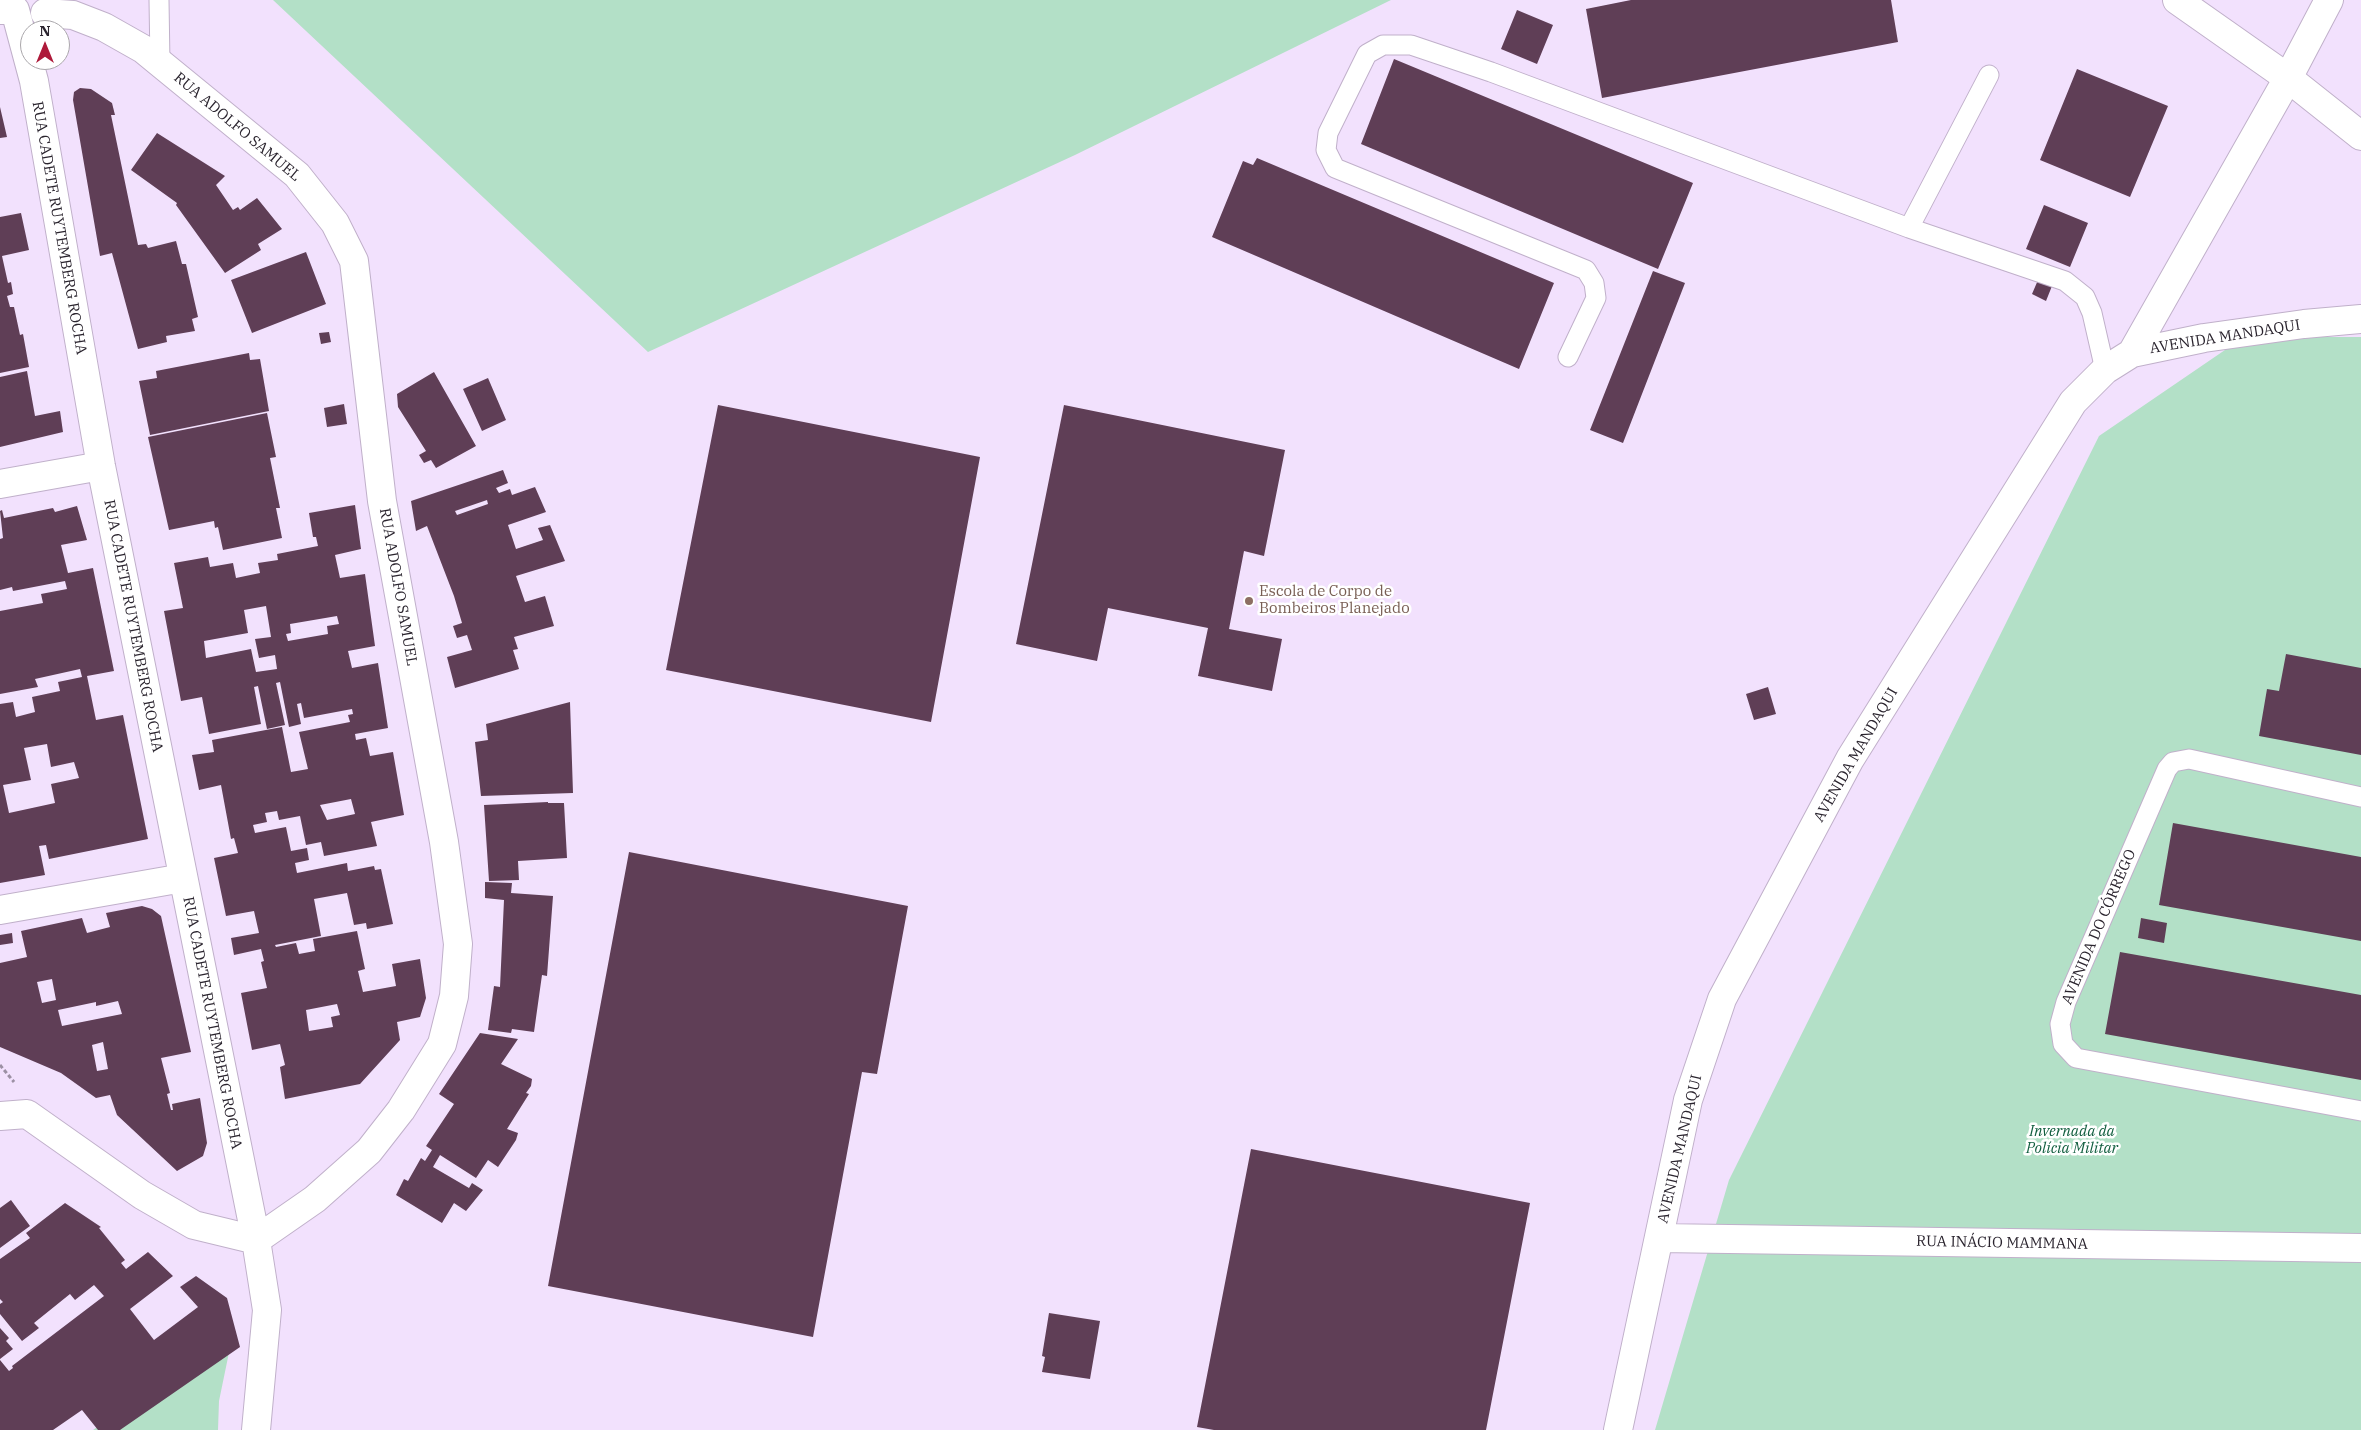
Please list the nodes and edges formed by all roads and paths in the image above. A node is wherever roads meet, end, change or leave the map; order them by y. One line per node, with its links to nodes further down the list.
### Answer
1 (159, 0): 6 (lane)
2 (2177, 0): 8 (street)
3 (2329, 0): 8 (street)
4 (8, 10): 15 (street, RUA CADETE RUYTEMBERG ROCHA)
5 (44, 13): 6 (street, RUA ADOLFO SAMUEL)
6 (160, 63): 23 (street, RUA ADOLFO SAMUEL)
7 (1989, 75): 10 (lane)
8 (2288, 78): 9 (street); 12 (street)
9 (2361, 136)
10 (1909, 228): 13 (lane); 14 (lane)
11 (2361, 319): 12 (street, AVENIDA MANDAQUI)
12 (2132, 353): 14 (street, AVENIDA MANDAQUI)
13 (1568, 357)
14 (2105, 370): 22 (street, AVENIDA MANDAQUI)
15 (102, 466): 16 (street); 18 (street, RUA CADETE RUYTEMBERG ROCHA)
16 (0, 484)
17 (2361, 797): 20 (lane, AVENIDA DO CÓRREGO)
18 (183, 878): 19 (street); 23 (street, RUA CADETE RUYTEMBERG ROCHA)
19 (0, 910)
20 (2361, 1111)
21 (0, 1116): 23 (street)
22 (1659, 1238): 24 (street, RUA INÁCIO MAMMANA); 26 (street, AVENIDA MANDAQUI)
23 (256, 1240): 25 (street, RUA CADETE RUYTEMBERG ROCHA)
24 (2356, 1251)
25 (256, 1430)
26 (1618, 1430)

